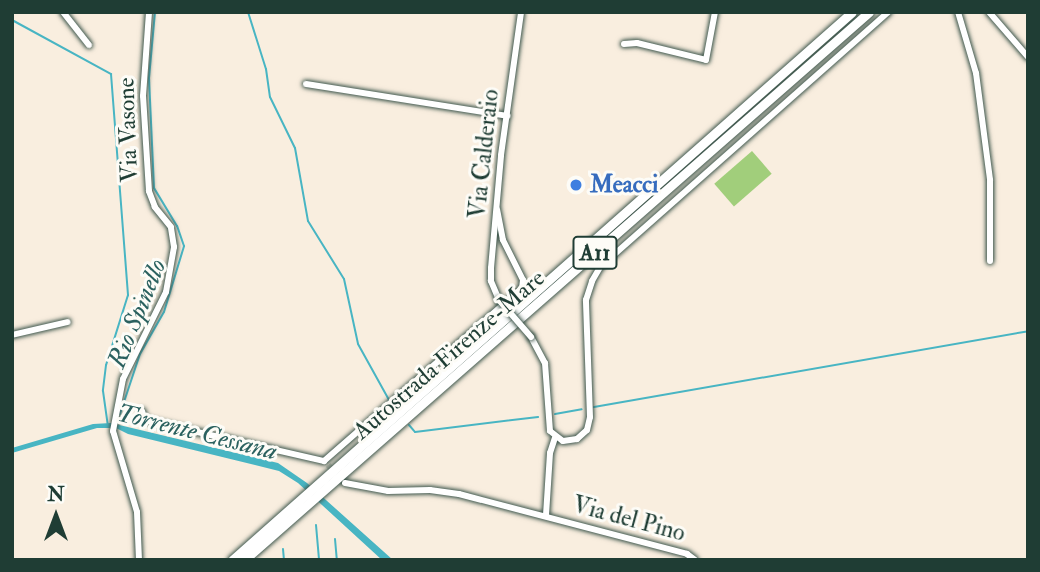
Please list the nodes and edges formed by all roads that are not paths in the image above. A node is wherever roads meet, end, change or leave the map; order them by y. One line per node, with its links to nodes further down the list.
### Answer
1 (63, 12): 10 (street)
2 (149, 12): 25 (street, Via Vasone)
3 (521, 12): 14 (street, Via Calderaio)
4 (716, 12): 11 (street)
5 (852, 12): 22 (highway, Autostrada Firenze-Mare / A11)
6 (869, 12): 22 (highway, Autostrada Firenze-Mare / A11)
7 (888, 12): 20 (street)
8 (958, 12): 16 (street)
9 (989, 12): 12 (street)
10 (89, 44)
11 (624, 44)
12 (1028, 57)
13 (306, 84): 14 (street)
14 (507, 116): 15 (street, Via Calderaio)
15 (497, 210): 19 (street); 20 (street, Via Calderaio, bridge)
16 (989, 261)
17 (68, 322): 18 (street)
18 (12, 335)
19 (142, 411)
20 (555, 438): 24 (street, Via del Pino)
21 (345, 483): 24 (street)
22 (318, 490): 23 (highway, Autostrada Firenze-Mare / A11)
23 (308, 499): 26 (highway, Autostrada Firenze-Mare / A11); 27 (highway, Autostrada Firenze-Mare / A11)
24 (546, 516): 28 (street, Via del Pino)
25 (139, 560)
26 (232, 560)
27 (244, 560)
28 (695, 560)

